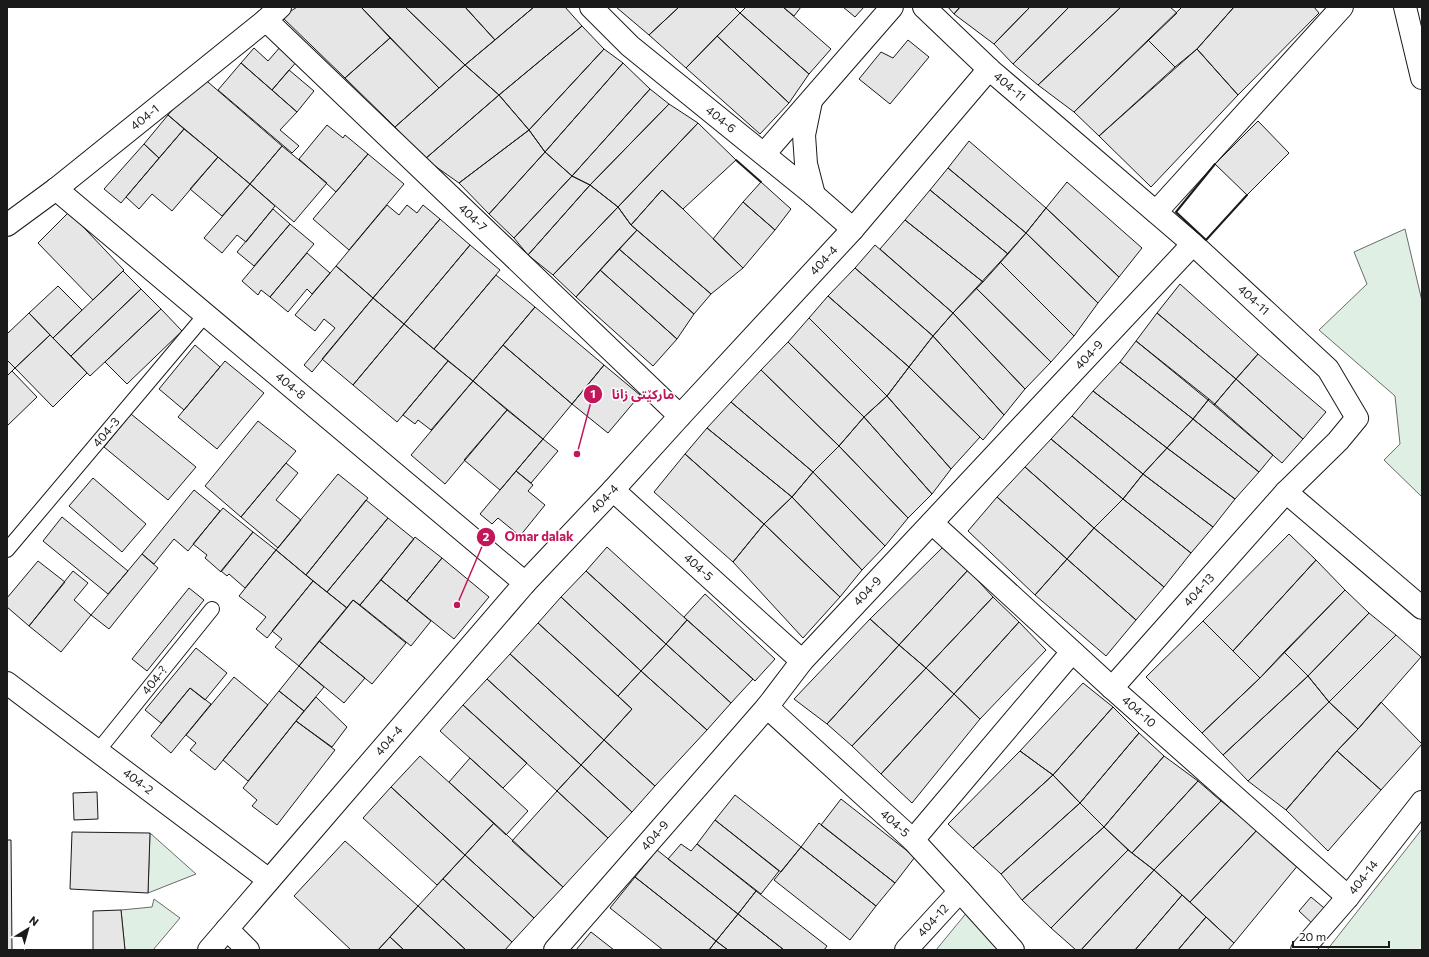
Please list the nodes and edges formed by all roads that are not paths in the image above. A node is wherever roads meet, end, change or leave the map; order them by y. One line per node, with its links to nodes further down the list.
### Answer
1 (591, 7): 10 (street, 404-6)
2 (892, 7): 9 (street)
3 (924, 7): 7 (street, 404-11)
4 (1342, 7): 13 (street)
5 (1402, 11): 8 (street)
6 (273, 13): 11 (street, 404-1); 18 (street, 404-7)
7 (989, 69): 13 (street, 404-11); 15 (street, 404-4)
8 (1422, 78)
9 (811, 100): 10 (street); 12 (street)
10 (764, 154): 12 (street, 404-6)
11 (56, 189): 14 (street, 404-1); 17 (street, 404-8)
12 (814, 195): 15 (street, 404-6)
13 (1156, 212): 16 (street, 404-11)
14 (7, 225)
15 (853, 229): 18 (street, 404-4)
16 (1193, 244): 20 (street, 404-11); 21 (street, 404-9)
17 (206, 314): 22 (lane, 404-3); 23 (street, 404-8)
18 (680, 416): 19 (street, 404-4)
19 (613, 490): 23 (street, 404-4); 27 (street, 404-5)
20 (1286, 492): 24 (street); 29 (street, 404-13)
21 (932, 523): 26 (street, 404-10); 27 (street, 404-9)
22 (7, 550)
23 (525, 583): 34 (street, 404-4)
24 (1422, 608)
25 (212, 609): 31 (lane, 404-?)
26 (1072, 652): 29 (street, 404-10); 33 (street)
27 (802, 661): 30 (street, 404-9)
28 (7, 683): 31 (street, 404-2)
29 (1112, 688): 36 (street, 404-10)
30 (766, 708): 33 (street, 404-5); 40 (street, 404-9)
31 (97, 752): 34 (street, 404-2)
32 (1422, 802): 36 (street, 404-14)
33 (913, 840): 35 (street, 404-5)
34 (269, 880): 37 (street, 404-4)
35 (960, 891): 41 (street, 404-12); 42 (street, 404-5)
36 (1348, 897): 43 (street, 404-14)
37 (226, 929): 38 (street, 404-4); 39 (street)
38 (209, 950)
39 (248, 950)
40 (555, 950)
41 (906, 950)
42 (1013, 950)
43 (1302, 950)

